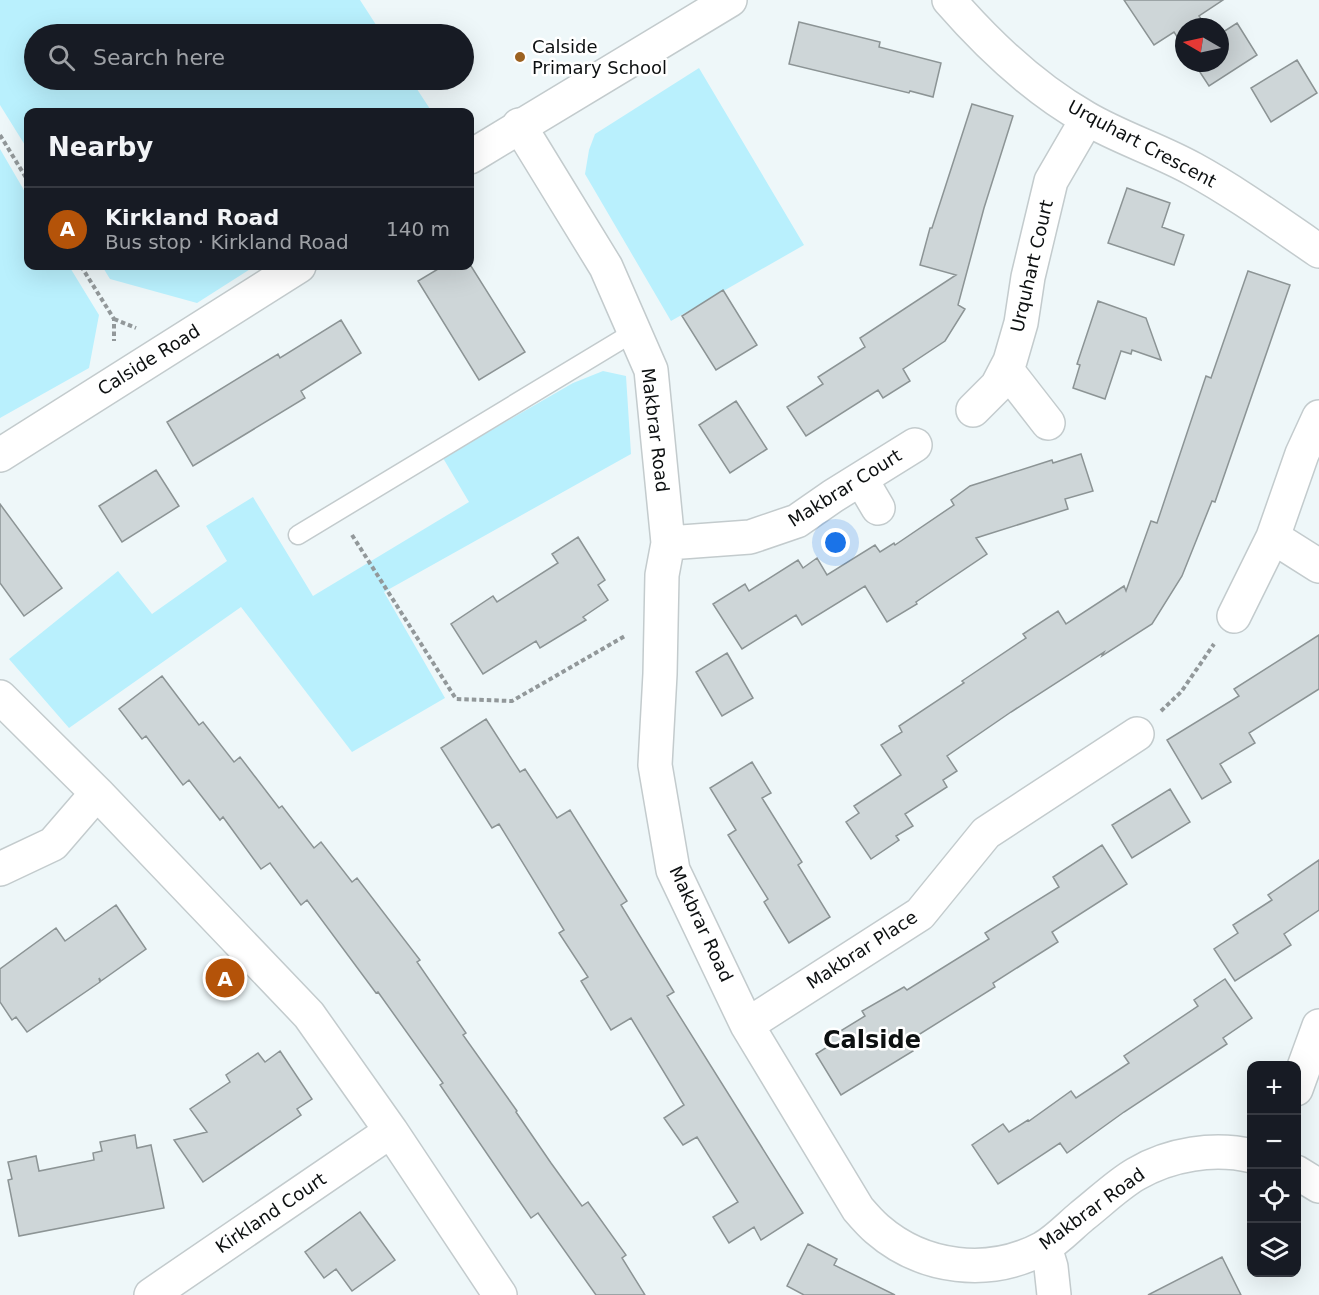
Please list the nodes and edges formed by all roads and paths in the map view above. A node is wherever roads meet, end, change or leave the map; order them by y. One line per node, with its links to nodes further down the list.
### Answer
1 (730, 0): 4 (street)
2 (949, 0): 3 (street, Urquhart Crescent)
3 (1087, 118): 8 (street, Urquhart Crescent); 12 (street, Urquhart Court)
4 (519, 125): 6 (street); 11 (street, Makbrar Road)
5 (0, 135): 7 (path)
6 (474, 154)
7 (24, 174)
8 (1319, 251)
9 (83, 270): 13 (path)
10 (293, 270): 13 (street, Calside Road)
11 (634, 332): 21 (lane); 24 (street, Makbrar Road)
12 (1005, 369): 14 (street, Urquhart Court); 16 (street)
13 (113, 384): 18 (street, Calside Road)
14 (973, 410)
15 (1319, 417): 23 (street)
16 (1048, 423)
17 (915, 445): 19 (street, Makbrar Court)
18 (0, 455)
19 (861, 479): 20 (street); 24 (street, Makbrar Court)
20 (878, 508)
21 (337, 512): 22 (lane); 26 (path)
22 (298, 536)
23 (1273, 537): 25 (street); 27 (street)
24 (668, 543): 26 (street, Makbrar Road)
25 (1319, 566)
26 (661, 615): 32 (street, Makbrar Road)
27 (1234, 616): 29 (path)
28 (0, 697): 30 (street)
29 (1137, 734): 32 (street, Makbrar Place)
30 (97, 793): 31 (street); 35 (street)
31 (0, 869)
32 (747, 1025): 39 (street, Makbrar Road)
33 (1319, 1026): 34 (street)
34 (1301, 1075)
35 (391, 1131): 40 (street, Kirkland Court); 41 (street)
36 (1247, 1156): 39 (street, Makbrar Road)
37 (1301, 1175): 38 (street)
38 (1319, 1186)
39 (1045, 1247): 42 (street)
40 (151, 1295)
41 (500, 1295)
42 (1054, 1295)

